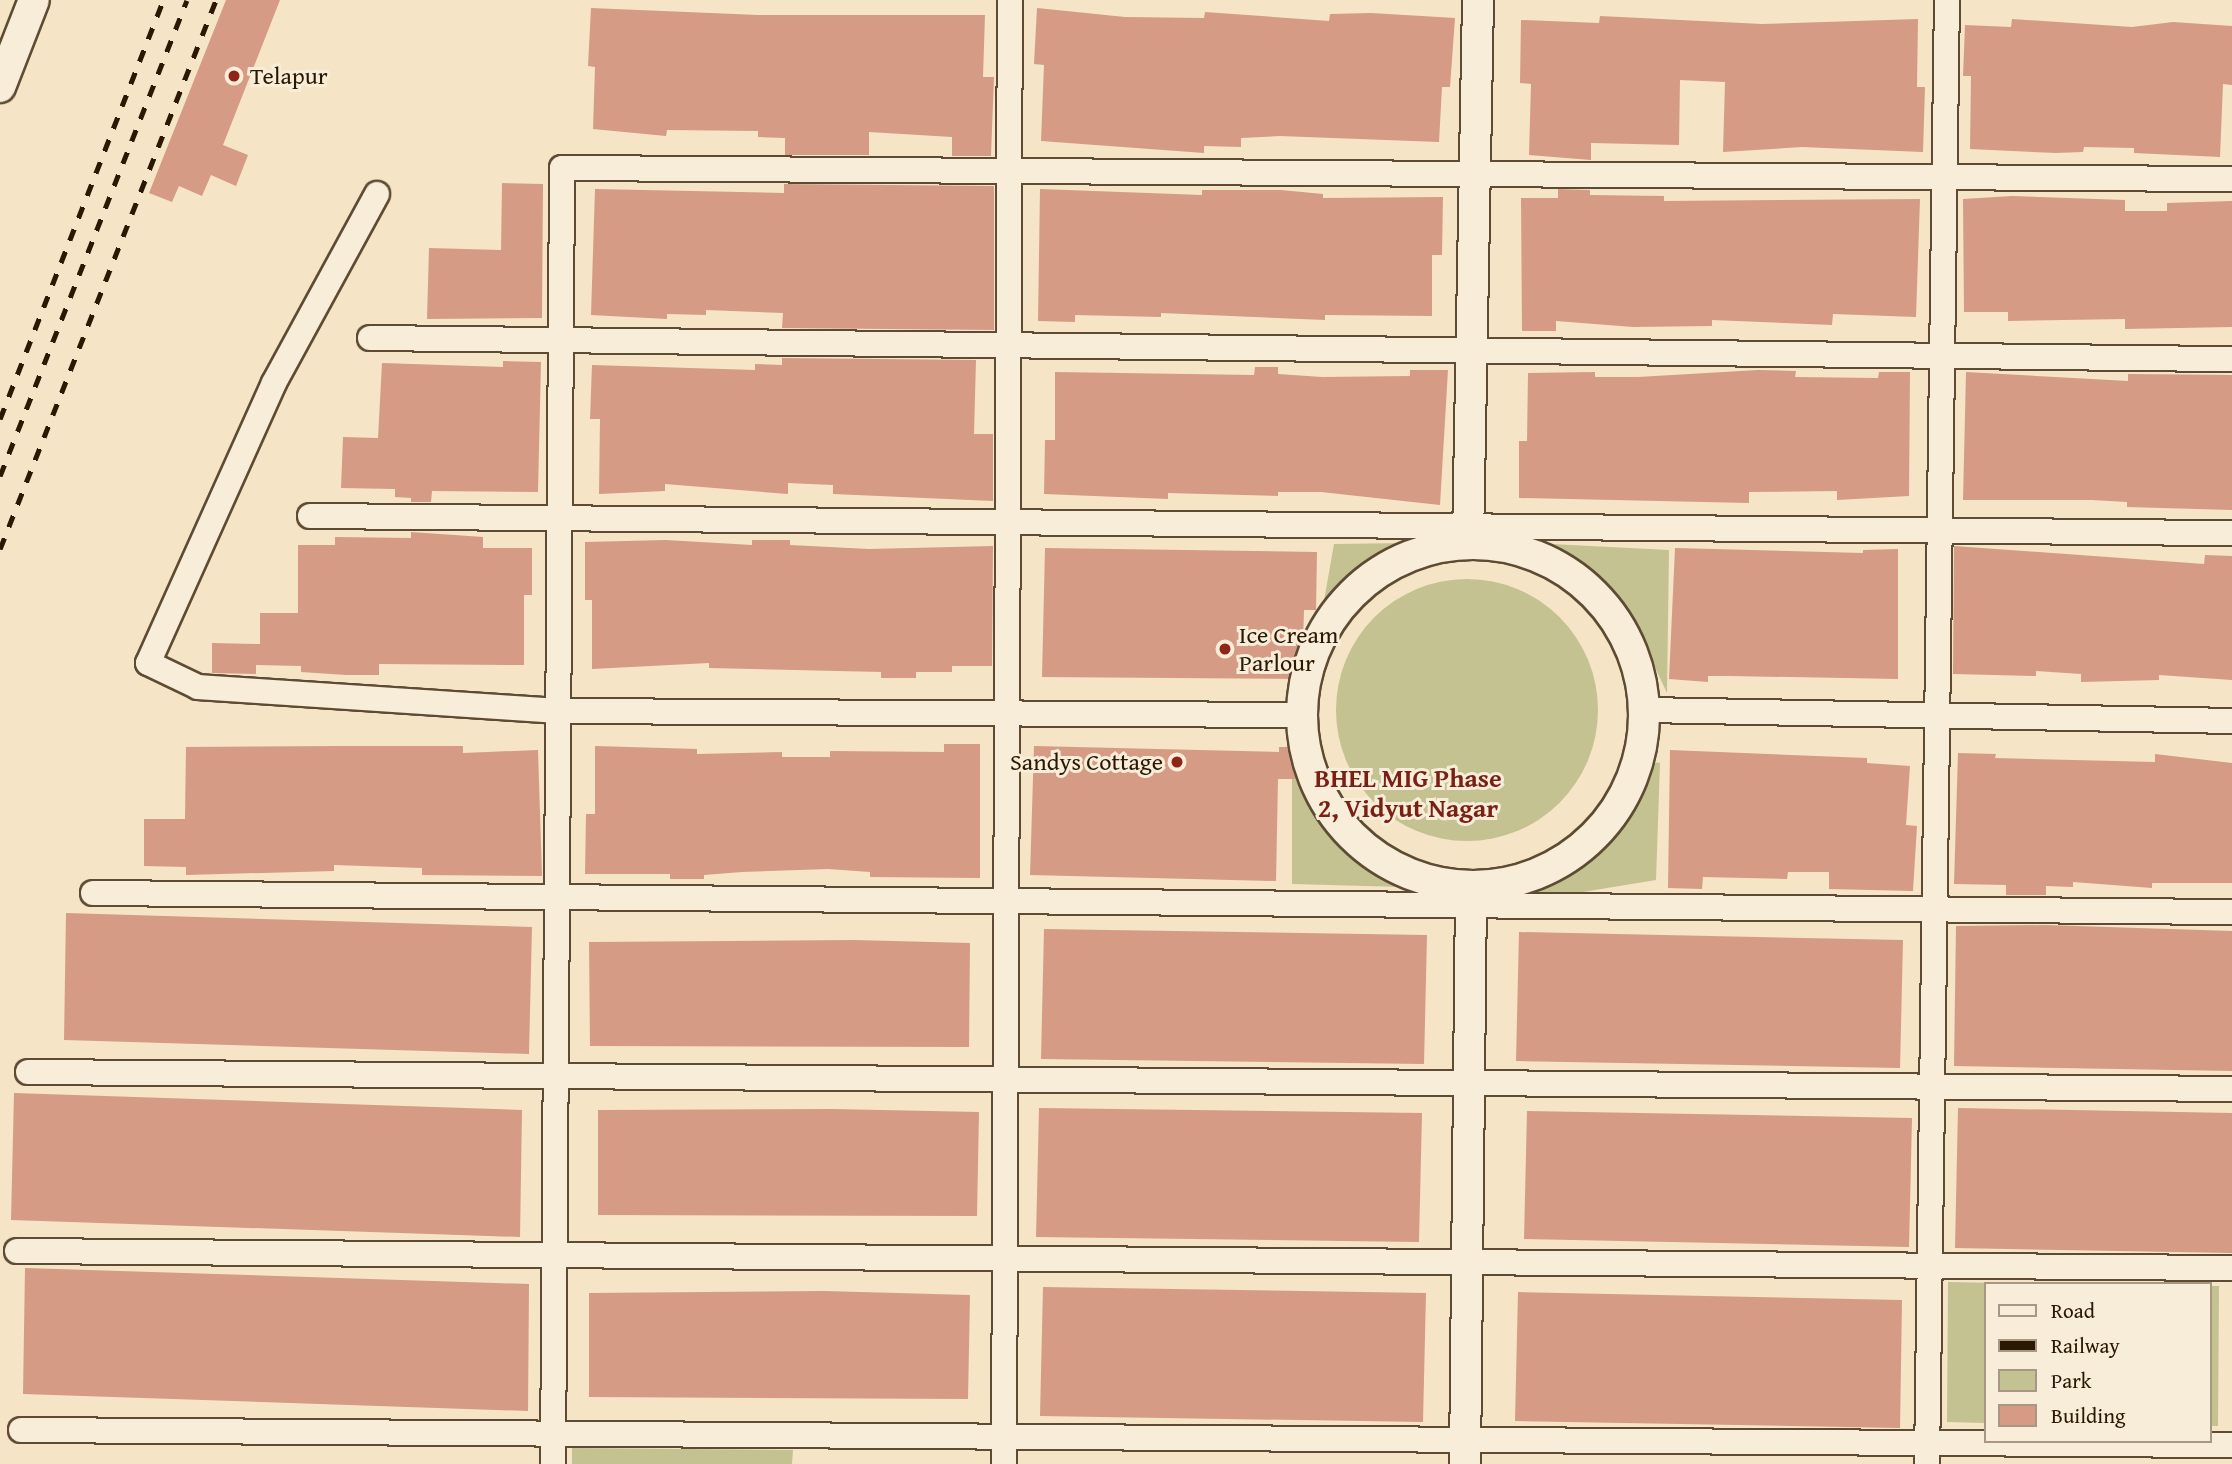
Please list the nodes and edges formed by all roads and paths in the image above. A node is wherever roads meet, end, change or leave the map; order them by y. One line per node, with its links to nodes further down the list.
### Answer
1 (34, 0): 5 (street)
2 (1010, 0): 6 (street)
3 (1478, 0): 7 (street)
4 (1947, 0): 8 (street)
5 (0, 88)
6 (1009, 171): 7 (street); 12 (street); 13 (street)
7 (1475, 174): 8 (street); 14 (street)
8 (1945, 177): 9 (street); 15 (street)
9 (2232, 179)
10 (377, 194): 24 (street)
11 (370, 338): 12 (street)
12 (561, 341): 13 (street); 18 (street)
13 (1009, 345): 14 (street); 19 (street)
14 (1472, 351): 15 (street); 21 (street)
15 (1942, 356): 16 (street); 20 (street)
16 (2232, 359)
17 (310, 516): 18 (street)
18 (559, 519): 19 (street); 24 (street)
19 (1008, 522): 21 (street); 25 (street)
20 (1940, 531): 21 (street); 22 (street); 27 (street)
21 (1468, 533): 23 (street); 26 (street)
22 (2232, 533)
23 (1645, 710): 27 (street); 31 (street)
24 (558, 711): 25 (street); 30 (street)
25 (1007, 713): 26 (street); 32 (street)
26 (1301, 715): 31 (street)
27 (1937, 716): 28 (street); 33 (street)
28 (2232, 721)
29 (93, 893): 30 (street)
30 (557, 897): 32 (street); 36 (street)
31 (1471, 897): 32 (street); 33 (street); 38 (street)
32 (1006, 901): 37 (street)
33 (1934, 910): 34 (street); 39 (street)
34 (2232, 912)
35 (28, 1072): 36 (street)
36 (556, 1076): 37 (street); 42 (street)
37 (1005, 1080): 38 (street); 43 (street)
38 (1470, 1083): 39 (street); 44 (street)
39 (1932, 1087): 40 (street); 45 (street)
40 (2232, 1089)
41 (17, 1251): 42 (street)
42 (554, 1255): 43 (street); 48 (street)
43 (1004, 1259): 44 (street); 49 (street)
44 (1467, 1262): 45 (street); 51 (street)
45 (1930, 1266): 46 (street); 52 (street)
46 (2232, 1268)
47 (21, 1430): 48 (street)
48 (553, 1434): 49 (street); 53 (street)
49 (1004, 1437): 51 (street); 54 (street)
50 (2232, 1445): 52 (street)
51 (1465, 1452): 52 (street)
52 (1927, 1454)
53 (553, 1464)
54 (1004, 1464)

